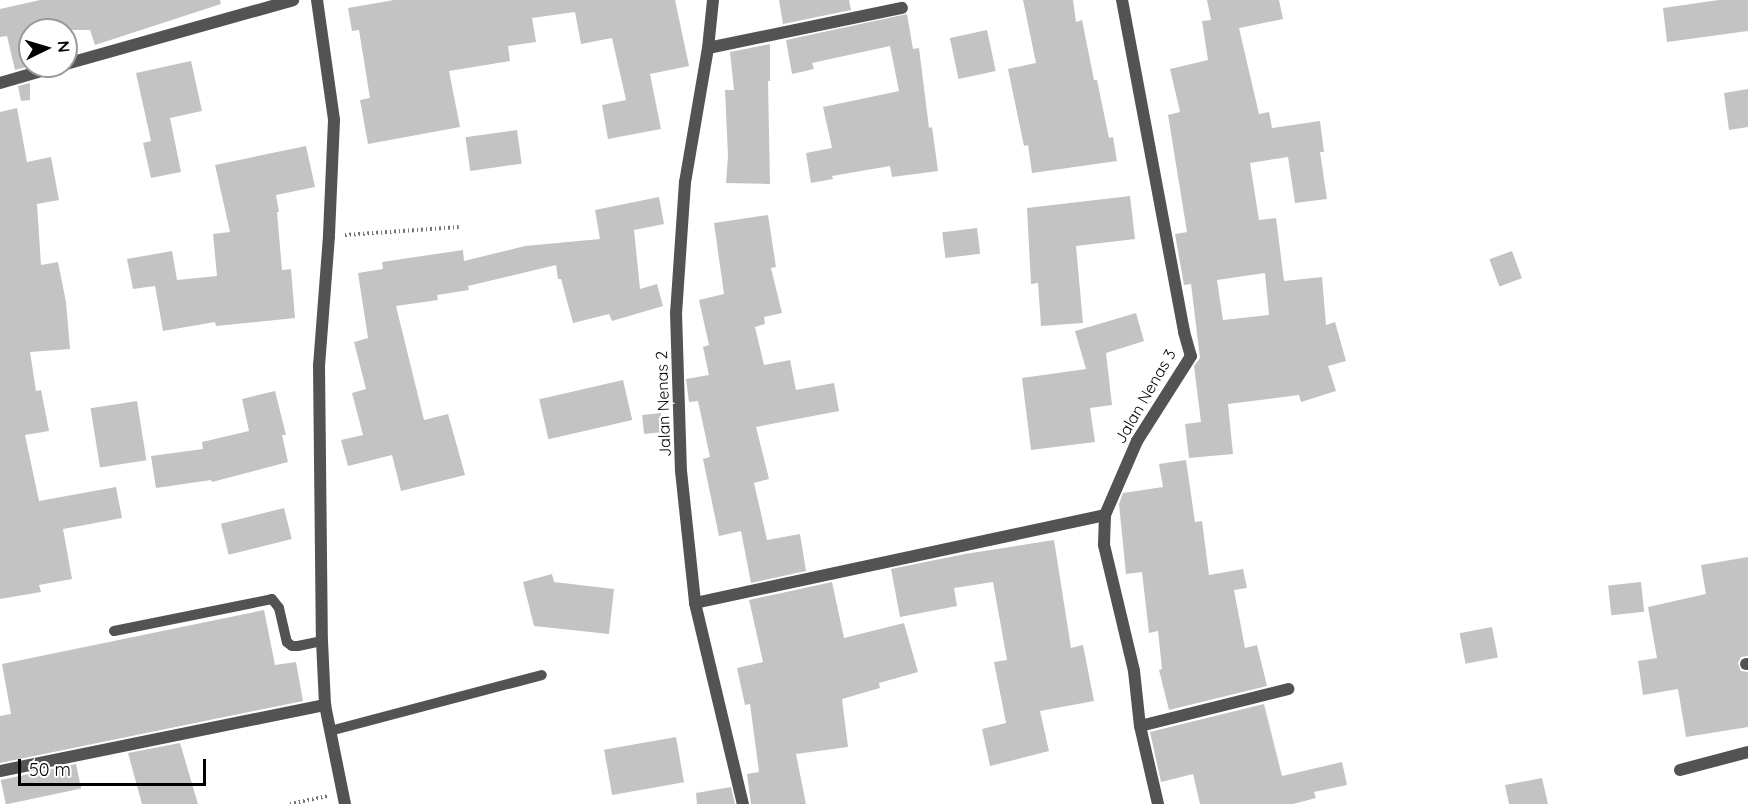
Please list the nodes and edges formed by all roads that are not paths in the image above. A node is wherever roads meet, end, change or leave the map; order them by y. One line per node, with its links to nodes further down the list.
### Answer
1 (293, 0): 7 (street)
2 (317, 0): 13 (street)
3 (713, 0): 6 (street, Jalan Nenas 2)
4 (1122, 0): 10 (street, Jalan Nenas 3)
5 (902, 8): 6 (street)
6 (708, 48): 11 (street, Jalan Nenas 2)
7 (78, 61)
8 (18, 77): 9 (street)
9 (0, 82)
10 (1105, 515): 11 (street); 17 (street, Jalan Nenas 3)
11 (695, 603): 23 (street, Jalan Nenas 2)
12 (114, 631): 13 (lane)
13 (322, 641): 16 (street)
14 (542, 675): 18 (lane)
15 (1288, 689): 17 (street)
16 (325, 705): 18 (street); 21 (street)
17 (1140, 726): 24 (street, Jalan Nenas 3)
18 (330, 731): 22 (street)
19 (1748, 752): 20 (street)
20 (1680, 770)
21 (0, 771)
22 (344, 799)
23 (743, 804)
24 (1158, 804)

